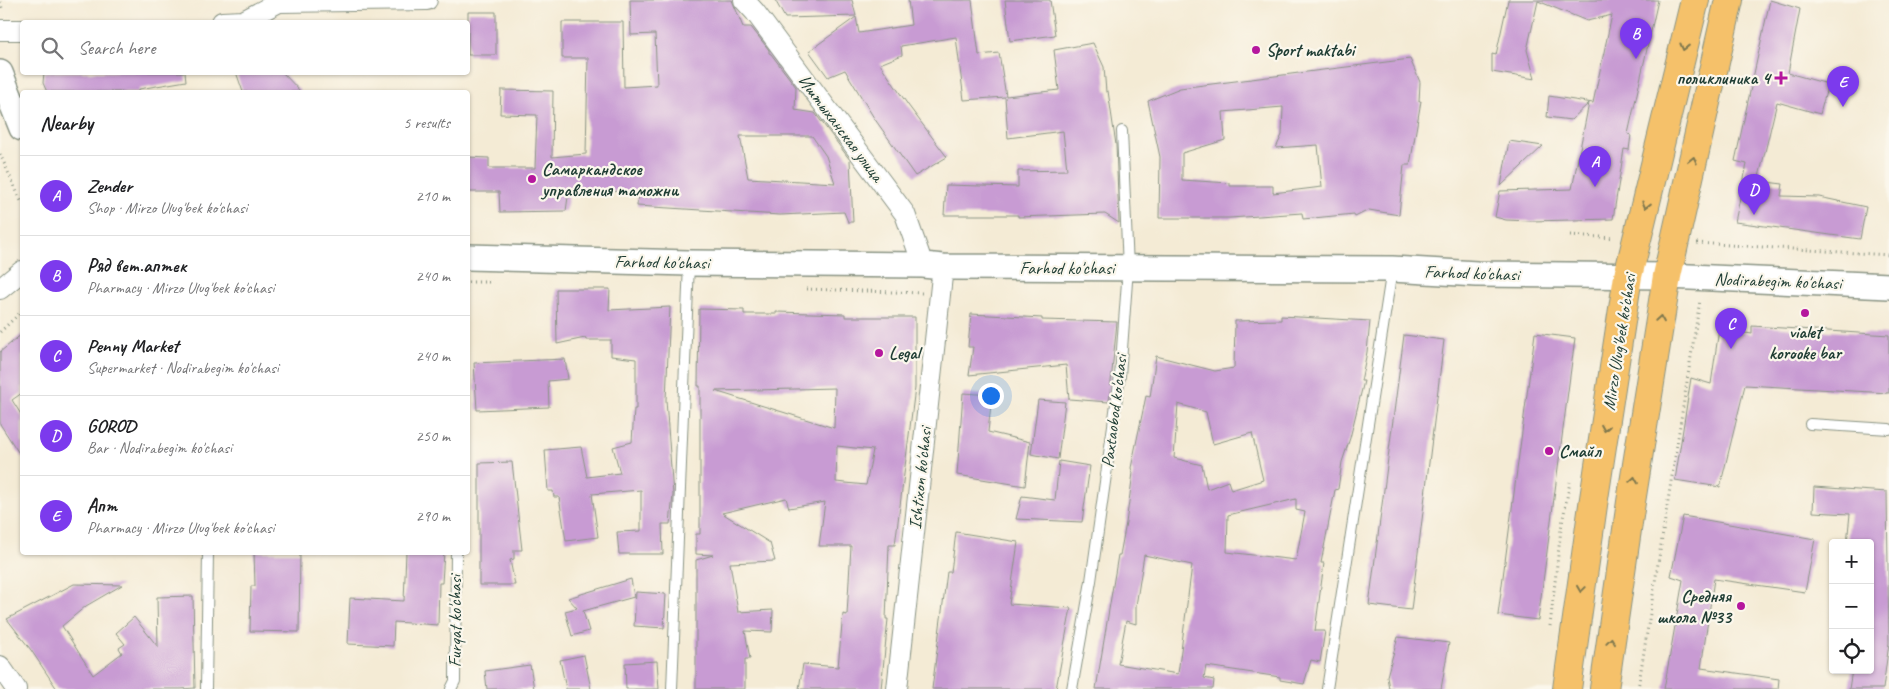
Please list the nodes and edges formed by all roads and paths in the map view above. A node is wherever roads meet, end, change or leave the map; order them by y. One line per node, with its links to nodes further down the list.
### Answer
1 (427, 0): 5 (street)
2 (744, 0): 20 (street, Иштыханская улица)
3 (1695, 0): 15 (main road, Mirzo Ulug'bek ko'chasi, one-way to 15)
4 (1729, 0): 16 (main road, Mirzo Ulug'bek ko'chasi, one-way to 4)
5 (313, 1): 6 (street)
6 (247, 20)
7 (0, 30): 8 (street)
8 (20, 30)
9 (0, 73): 10 (street)
10 (20, 123)
11 (1122, 131): 21 (lane, Paxtaobod ko'chasi)
12 (0, 154): 13 (path)
13 (20, 199)
14 (1570, 235): 15 (path)
15 (1637, 239): 24 (main road, Mirzo Ulug'bek ko'chasi)
16 (1675, 241): 17 (path); 25 (main road, Mirzo Ulug'bek ko'chasi)
17 (1889, 254)
18 (470, 257): 19 (street, Farhod ko'chasi)
19 (689, 263): 20 (street, Farhod ko'chasi); 39 (lane)
20 (933, 266): 21 (street, Farhod ko'chasi); 40 (street, Ishtixon ko'chasi)
21 (1128, 268): 22 (street, Farhod ko'chasi); 41 (lane, Paxtaobod ko'chasi)
22 (1392, 270): 24 (street, Farhod ko'chasi); 42 (lane)
23 (20, 273): 28 (street)
24 (1628, 276): 25 (street, Farhod ko'chasi); 43 (main road, Mirzo Ulug'bek ko'chasi, one-way to 43)
25 (1667, 276): 26 (street, Nodirabegim ko'chasi); 44 (main road, Mirzo Ulug'bek ko'chasi, one-way to 25)
26 (1704, 278): 27 (street, Nodirabegim ko'chasi); 45 (path)
27 (1889, 286)
28 (0, 289)
29 (20, 314): 30 (path)
30 (0, 332)
31 (1810, 424): 32 (lane)
32 (1889, 429)
33 (208, 555): 37 (lane)
34 (456, 555): 38 (lane, Furqat ko'chasi)
35 (0, 666): 36 (street)
36 (16, 689)
37 (206, 689)
38 (451, 689)
39 (672, 689)
40 (897, 689)
41 (1072, 689)
42 (1327, 689)
43 (1567, 689)
44 (1604, 689)
45 (1638, 689)

